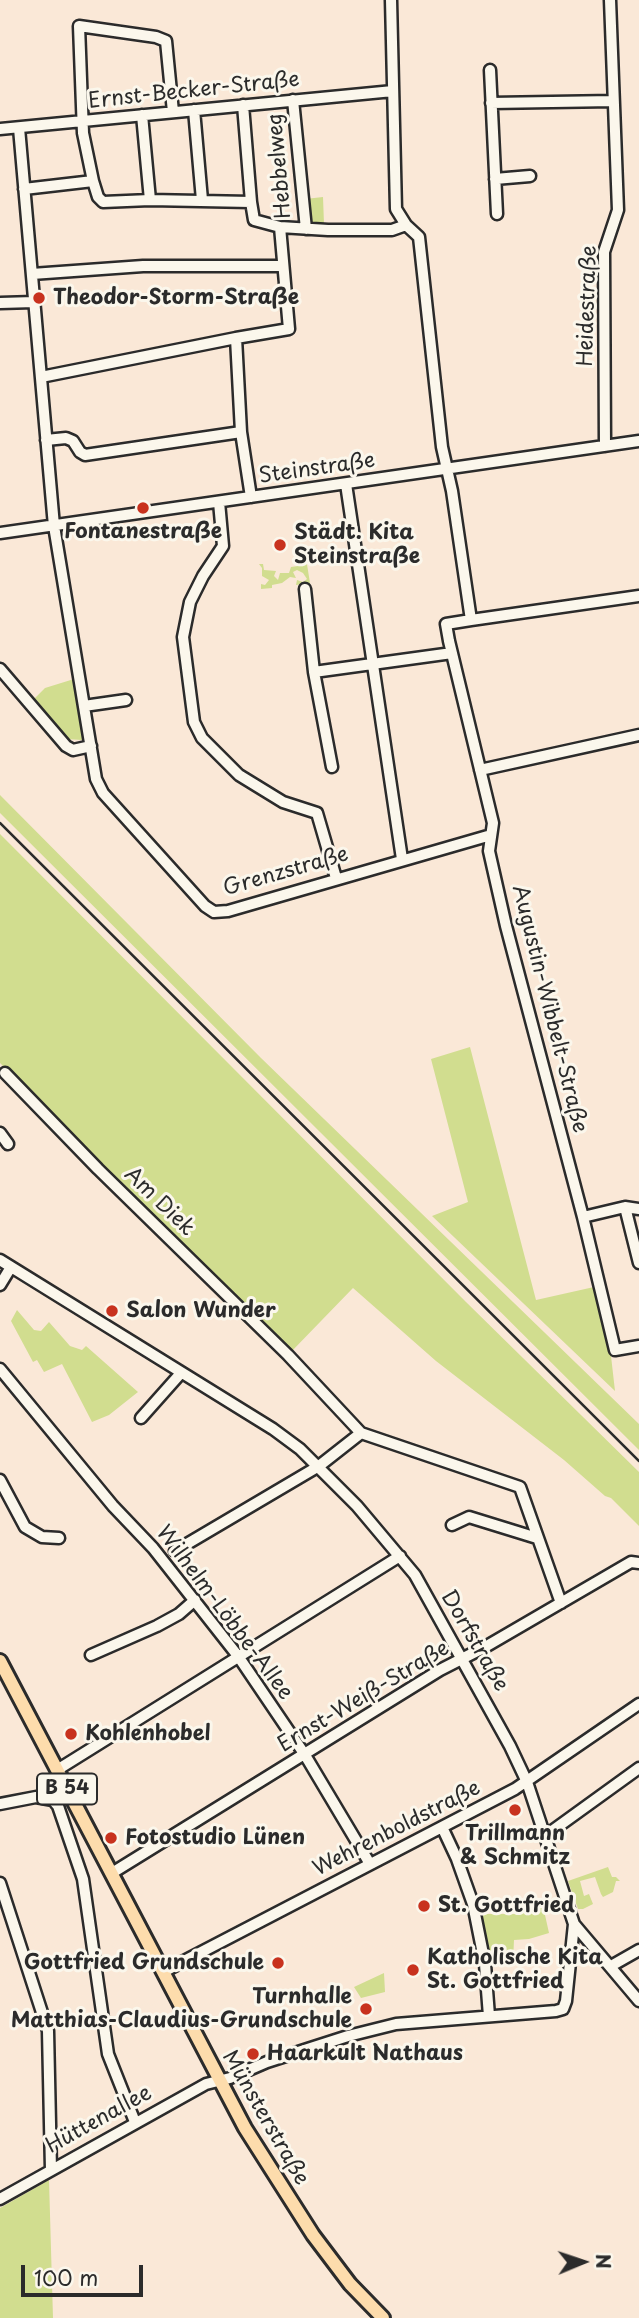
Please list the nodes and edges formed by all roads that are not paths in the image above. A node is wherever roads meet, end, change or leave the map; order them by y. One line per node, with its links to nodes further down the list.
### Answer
1 (391, 0): 4 (street)
2 (610, 0): 6 (street, Heidestraße)
3 (490, 70): 7 (street)
4 (393, 91): 5 (street, Ernst-Becker-Straße); 23 (street)
5 (293, 100): 8 (street, Ernst-Becker-Straße); 25 (street, Hebbelweg)
6 (613, 101): 7 (street); 35 (street, Heidestraße)
7 (491, 103): 16 (street)
8 (243, 105): 9 (street, Ernst-Becker-Straße); 21 (street, Hebbelweg)
9 (194, 110): 10 (street, Ernst-Becker-Straße); 20 (street)
10 (173, 112): 11 (street, Ernst-Becker-Straße); 12 (street)
11 (142, 115): 12 (street, Ernst-Becker-Straße); 19 (street)
12 (83, 121): 13 (street, Ernst-Becker-Straße); 17 (street)
13 (19, 128): 14 (street, Ernst-Becker-Straße); 18 (street, Grenzstraße)
14 (0, 129)
15 (530, 176): 16 (street)
16 (495, 179): 22 (street)
17 (93, 181): 18 (street); 19 (street, Hebbelweg)
18 (24, 188): 27 (street, Grenzstraße)
19 (150, 200): 20 (street, Hebbelweg)
20 (202, 200): 21 (street, Hebbelweg)
21 (251, 202): 24 (street, Hebbelweg)
22 (497, 214)
23 (406, 225): 25 (street, Hebbelweg); 36 (street)
24 (280, 227): 25 (street, Hebbelweg); 26 (street)
25 (306, 229)
26 (283, 265): 27 (street); 30 (street)
27 (32, 274): 28 (street, Grenzstraße)
28 (34, 302): 29 (street); 31 (street, Grenzstraße)
29 (0, 303)
30 (236, 338): 31 (street); 32 (street)
31 (41, 377): 33 (street, Grenzstraße)
32 (242, 432): 33 (street); 38 (street)
33 (46, 440): 40 (street, Grenzstraße)
34 (639, 442): 35 (street, Steinstraße)
35 (605, 446): 36 (street, Steinstraße)
36 (447, 469): 37 (street, Steinstraße); 44 (street)
37 (346, 484): 38 (street, Steinstraße); 46 (street)
38 (251, 497): 39 (street, Steinstraße)
39 (219, 502): 40 (street, Steinstraße); 57 (street)
40 (54, 526): 41 (street, Steinstraße); 50 (street, Grenzstraße)
41 (0, 533)
42 (305, 589): 48 (street)
43 (639, 596): 44 (street)
44 (471, 620): 45 (street, Augustin-Wibbelt-Straße)
45 (452, 653): 46 (street); 54 (street, Augustin-Wibbelt-Straße)
46 (373, 665): 48 (street); 56 (street)
47 (0, 669): 52 (street)
48 (314, 672): 53 (street)
49 (126, 700): 50 (street)
50 (84, 706): 52 (street, Grenzstraße)
51 (639, 735): 54 (street)
52 (91, 746): 57 (street, Grenzstraße)
53 (332, 767)
54 (480, 770): 55 (street, Augustin-Wibbelt-Straße)
55 (491, 835): 56 (street, Grenzstraße); 63 (street, Augustin-Wibbelt-Straße)
56 (402, 859): 57 (street, Grenzstraße)
57 (336, 878)
58 (5, 1073): 72 (street, Am Diek)
59 (0, 1133): 60 (street)
60 (8, 1144)
61 (625, 1207): 62 (street); 63 (street); 65 (street)
62 (639, 1209)
63 (583, 1217): 68 (street, Augustin-Wibbelt-Straße)
64 (0, 1260): 66 (street, Dorfstraße)
65 (639, 1263)
66 (11, 1267): 67 (street); 70 (street, Dorfstraße)
67 (0, 1285)
68 (639, 1346)
69 (0, 1369): 81 (street, Wilhelm-Löbbe-Allee)
70 (181, 1373): 71 (street); 73 (street, Dorfstraße)
71 (141, 1418)
72 (361, 1433): 73 (street); 77 (street)
73 (318, 1466): 78 (street); 79 (street, Dorfstraße)
74 (0, 1480): 76 (street)
75 (452, 1525): 77 (street)
76 (59, 1538)
77 (537, 1538): 82 (street)
78 (175, 1551)
79 (400, 1556): 84 (street); 85 (street, Dorfstraße)
80 (639, 1563): 82 (street, Ernst-Weiß-Straße)
81 (195, 1600): 83 (street); 84 (street, Wilhelm-Löbbe-Allee)
82 (561, 1603): 85 (street, Ernst-Weiß-Straße)
83 (91, 1656)
84 (238, 1656): 88 (street, Wilhelm-Löbbe-Allee); 90 (street)
85 (461, 1660): 88 (street, Ernst-Weiß-Straße); 91 (street, Dorfstraße)
86 (0, 1661): 90 (main road, Münsterstraße / B 54)
87 (639, 1704): 91 (street, Wehrenboldstraße)
88 (305, 1755): 95 (street, Wilhelm-Löbbe-Allee); 96 (street, Ernst-Weiß-Straße)
89 (639, 1768): 94 (street)
90 (57, 1770): 96 (main road, Münsterstraße / B 54)
91 (527, 1782): 93 (street, Wehrenboldstraße); 94 (street, Dorfstraße)
92 (0, 1804): 105 (street)
93 (442, 1827): 95 (street, Wehrenboldstraße); 103 (street)
94 (545, 1836): 98 (street, Dorfstraße)
95 (370, 1864): 101 (street, Wehrenboldstraße)
96 (112, 1873): 101 (main road, Münsterstraße / B 54)
97 (0, 1883): 106 (street)
98 (574, 1924): 100 (street, Dorfstraße); 103 (street, Hüttenallee)
99 (639, 1950): 100 (street)
100 (611, 1966): 102 (street, Dorfstraße)
101 (163, 1972): 104 (main road, Münsterstraße / B 54)
102 (639, 2001)
103 (489, 2016): 104 (street, Hüttenallee)
104 (220, 2080): 105 (street, Hüttenallee); 108 (main road, Münsterstraße / B 54)
105 (135, 2122): 106 (street, Hüttenallee)
106 (51, 2169): 107 (street, Hüttenallee)
107 (0, 2199)
108 (383, 2318)

